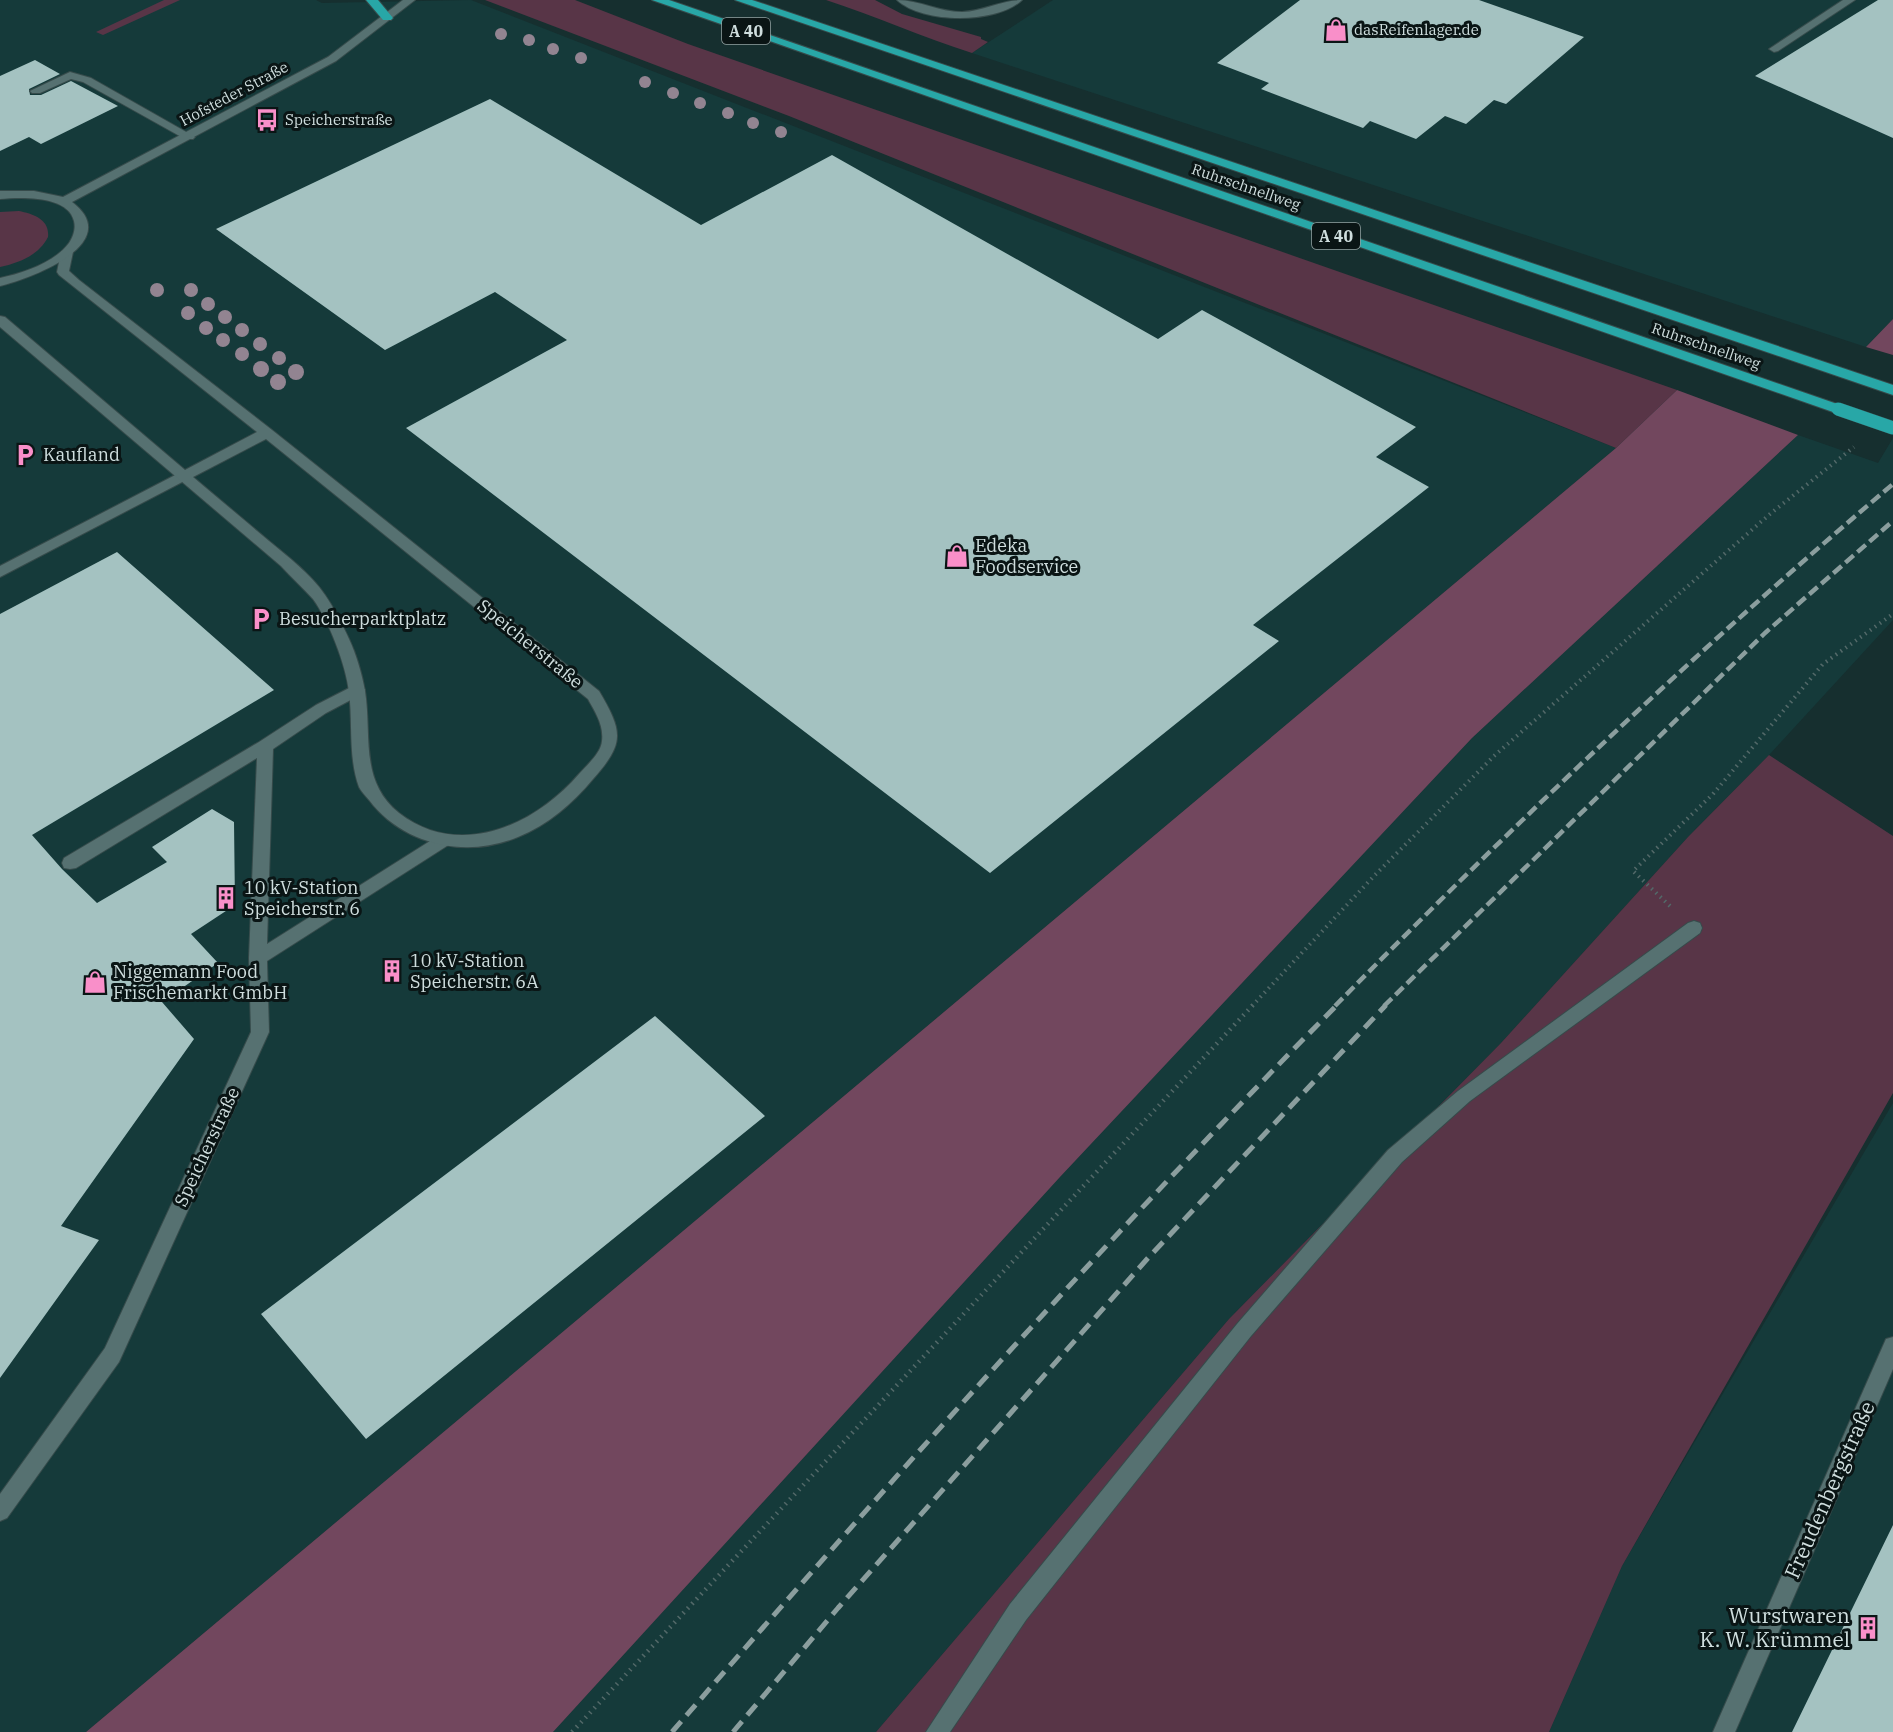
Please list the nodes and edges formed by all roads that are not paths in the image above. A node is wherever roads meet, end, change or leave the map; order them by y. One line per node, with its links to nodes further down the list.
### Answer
1 (372, 0): 8 (highway)
2 (410, 0): 8 (street, Hofsteder Straße)
3 (657, 0): 18 (highway, Ruhrschnellweg / A 40, bridge)
4 (741, 0): 17 (highway, Ruhrschnellweg / A 40)
5 (902, 0): 6 (street)
6 (1017, 0)
7 (1850, 0): 9 (street)
8 (387, 18): 11 (street, Hofsteder Straße)
9 (1774, 49)
10 (36, 91): 11 (street)
11 (189, 137): 13 (street, Hofsteder Straße)
12 (0, 195): 13 (street)
13 (63, 202): 14 (street)
14 (67, 252): 15 (street); 19 (street, Speicherstraße)
15 (0, 282)
16 (0, 320): 20 (street, Speicherstraße)
17 (1893, 390)
18 (1893, 428)
19 (267, 433): 20 (street); 24 (street, Speicherstraße)
20 (183, 476): 21 (street); 22 (street, Speicherstraße)
21 (0, 572)
22 (357, 690): 23 (street); 24 (street, Speicherstraße)
23 (265, 746): 25 (street); 27 (street, Speicherstraße)
24 (444, 840): 27 (street)
25 (70, 863)
26 (1694, 928): 30 (street)
27 (258, 958): 29 (street, Speicherstraße)
28 (1893, 1346): 31 (street, Freudenbergstraße)
29 (0, 1511)
30 (937, 1732)
31 (1724, 1732)

